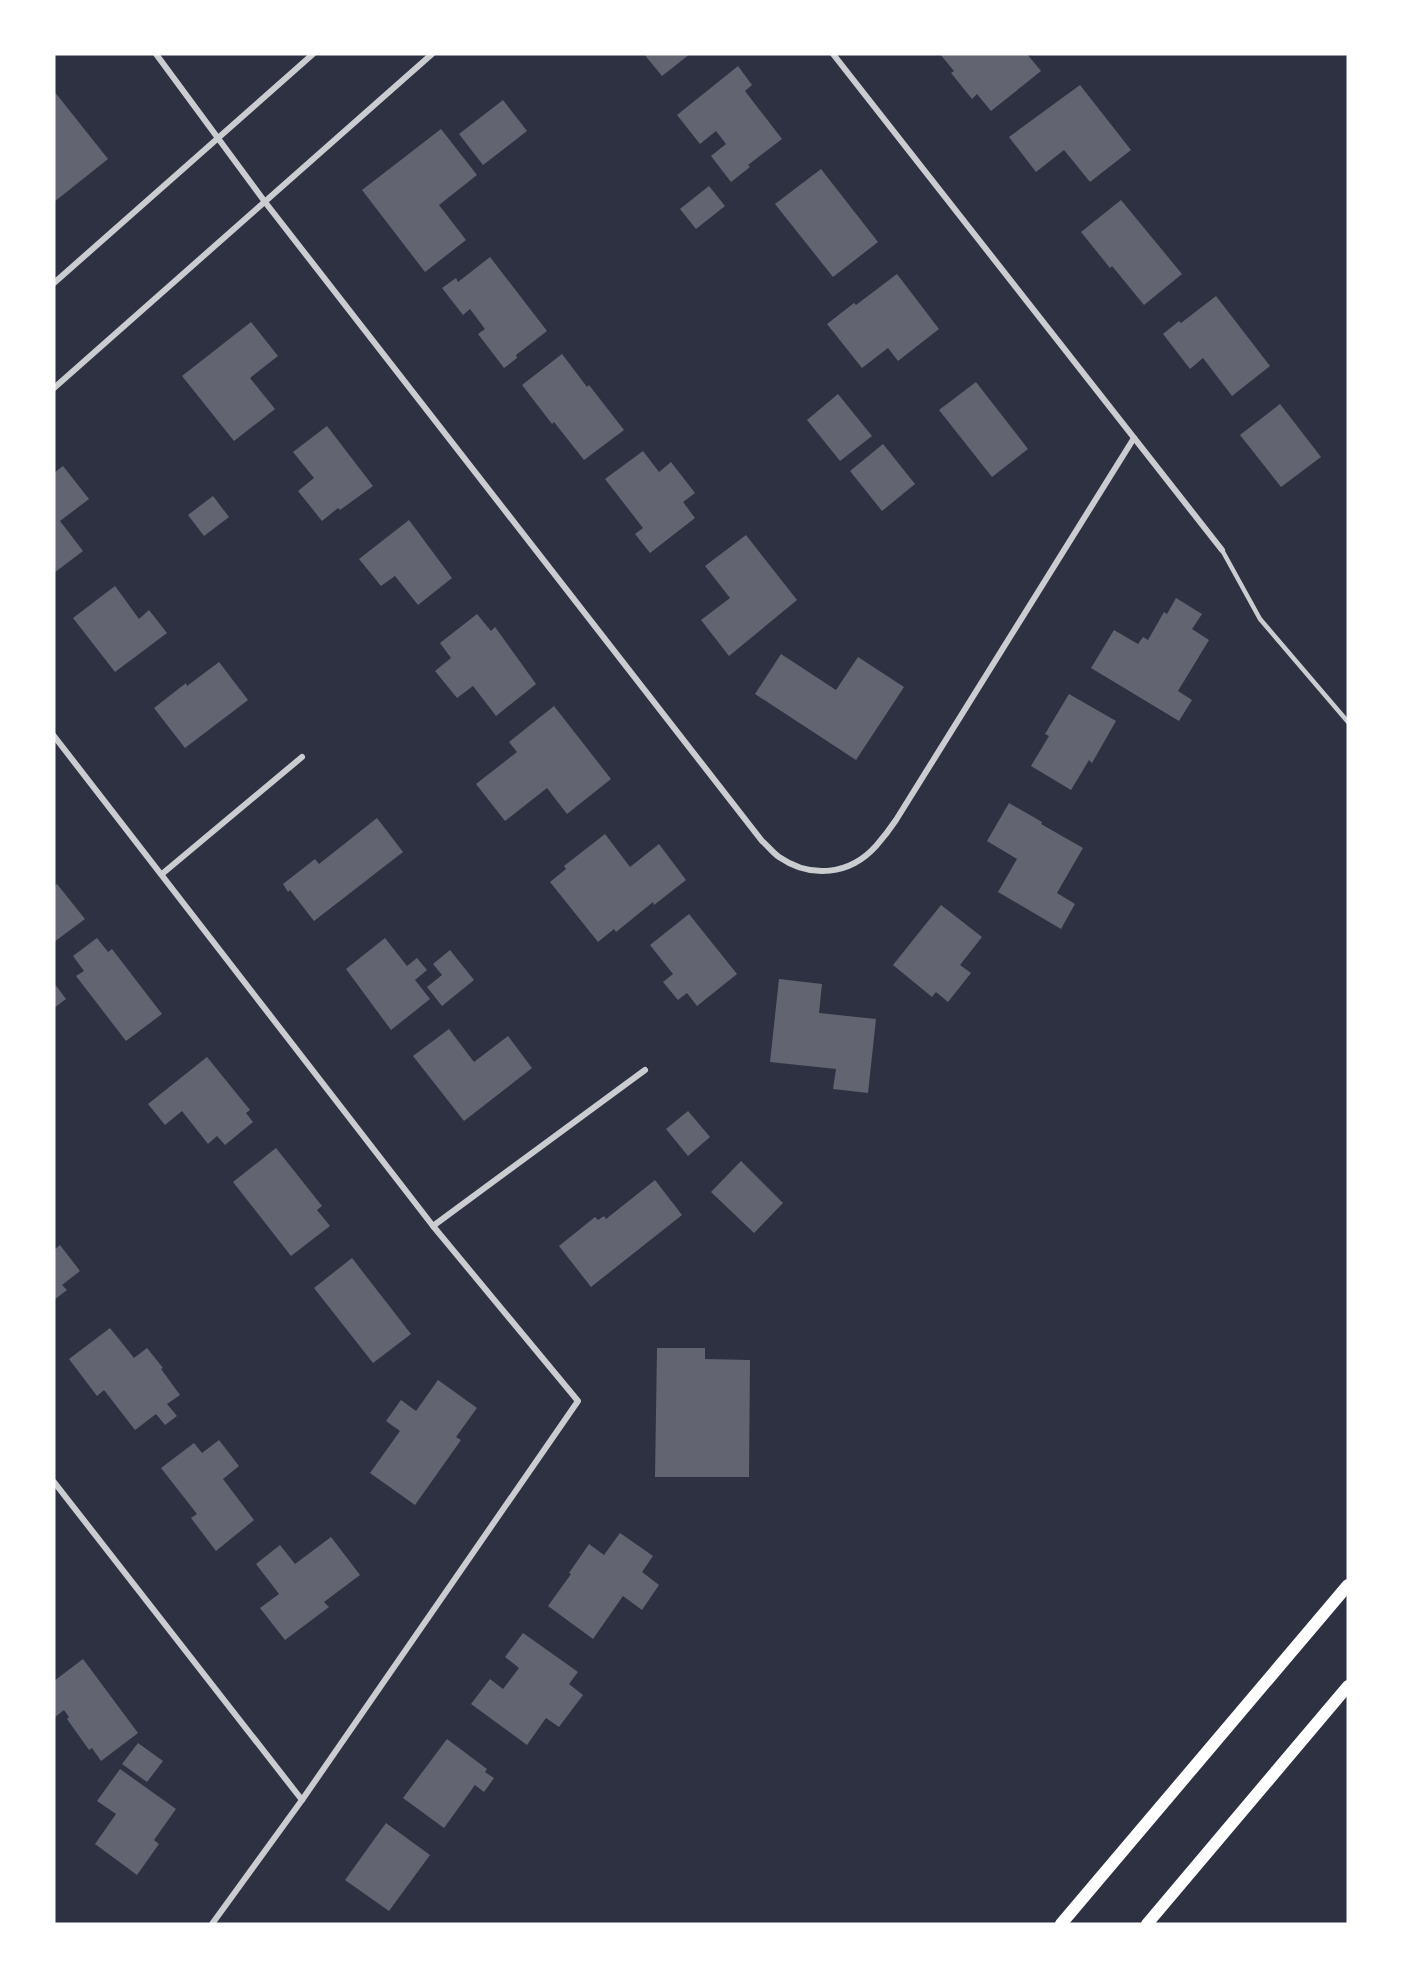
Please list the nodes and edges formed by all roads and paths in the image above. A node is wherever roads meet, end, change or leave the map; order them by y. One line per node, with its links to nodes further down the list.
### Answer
1 (156, 54): 5 (street)
2 (314, 54): 5 (street)
3 (432, 54): 6 (street)
4 (833, 54): 9 (street)
5 (218, 139): 6 (street); 7 (street)
6 (265, 202): 8 (street); 9 (street)
7 (54, 283)
8 (54, 388)
9 (1134, 438): 10 (street)
10 (1221, 550): 11 (lane)
11 (1348, 722)
12 (54, 736): 14 (street)
13 (302, 757): 14 (street)
14 (162, 874): 16 (street)
15 (645, 1070): 16 (street)
16 (433, 1226): 20 (street)
17 (54, 1482): 20 (street)
18 (1348, 1585): 22 (main road)
19 (1348, 1686): 23 (main road)
20 (302, 1800): 21 (street)
21 (212, 1924)
22 (1061, 1924)
23 (1147, 1924)

